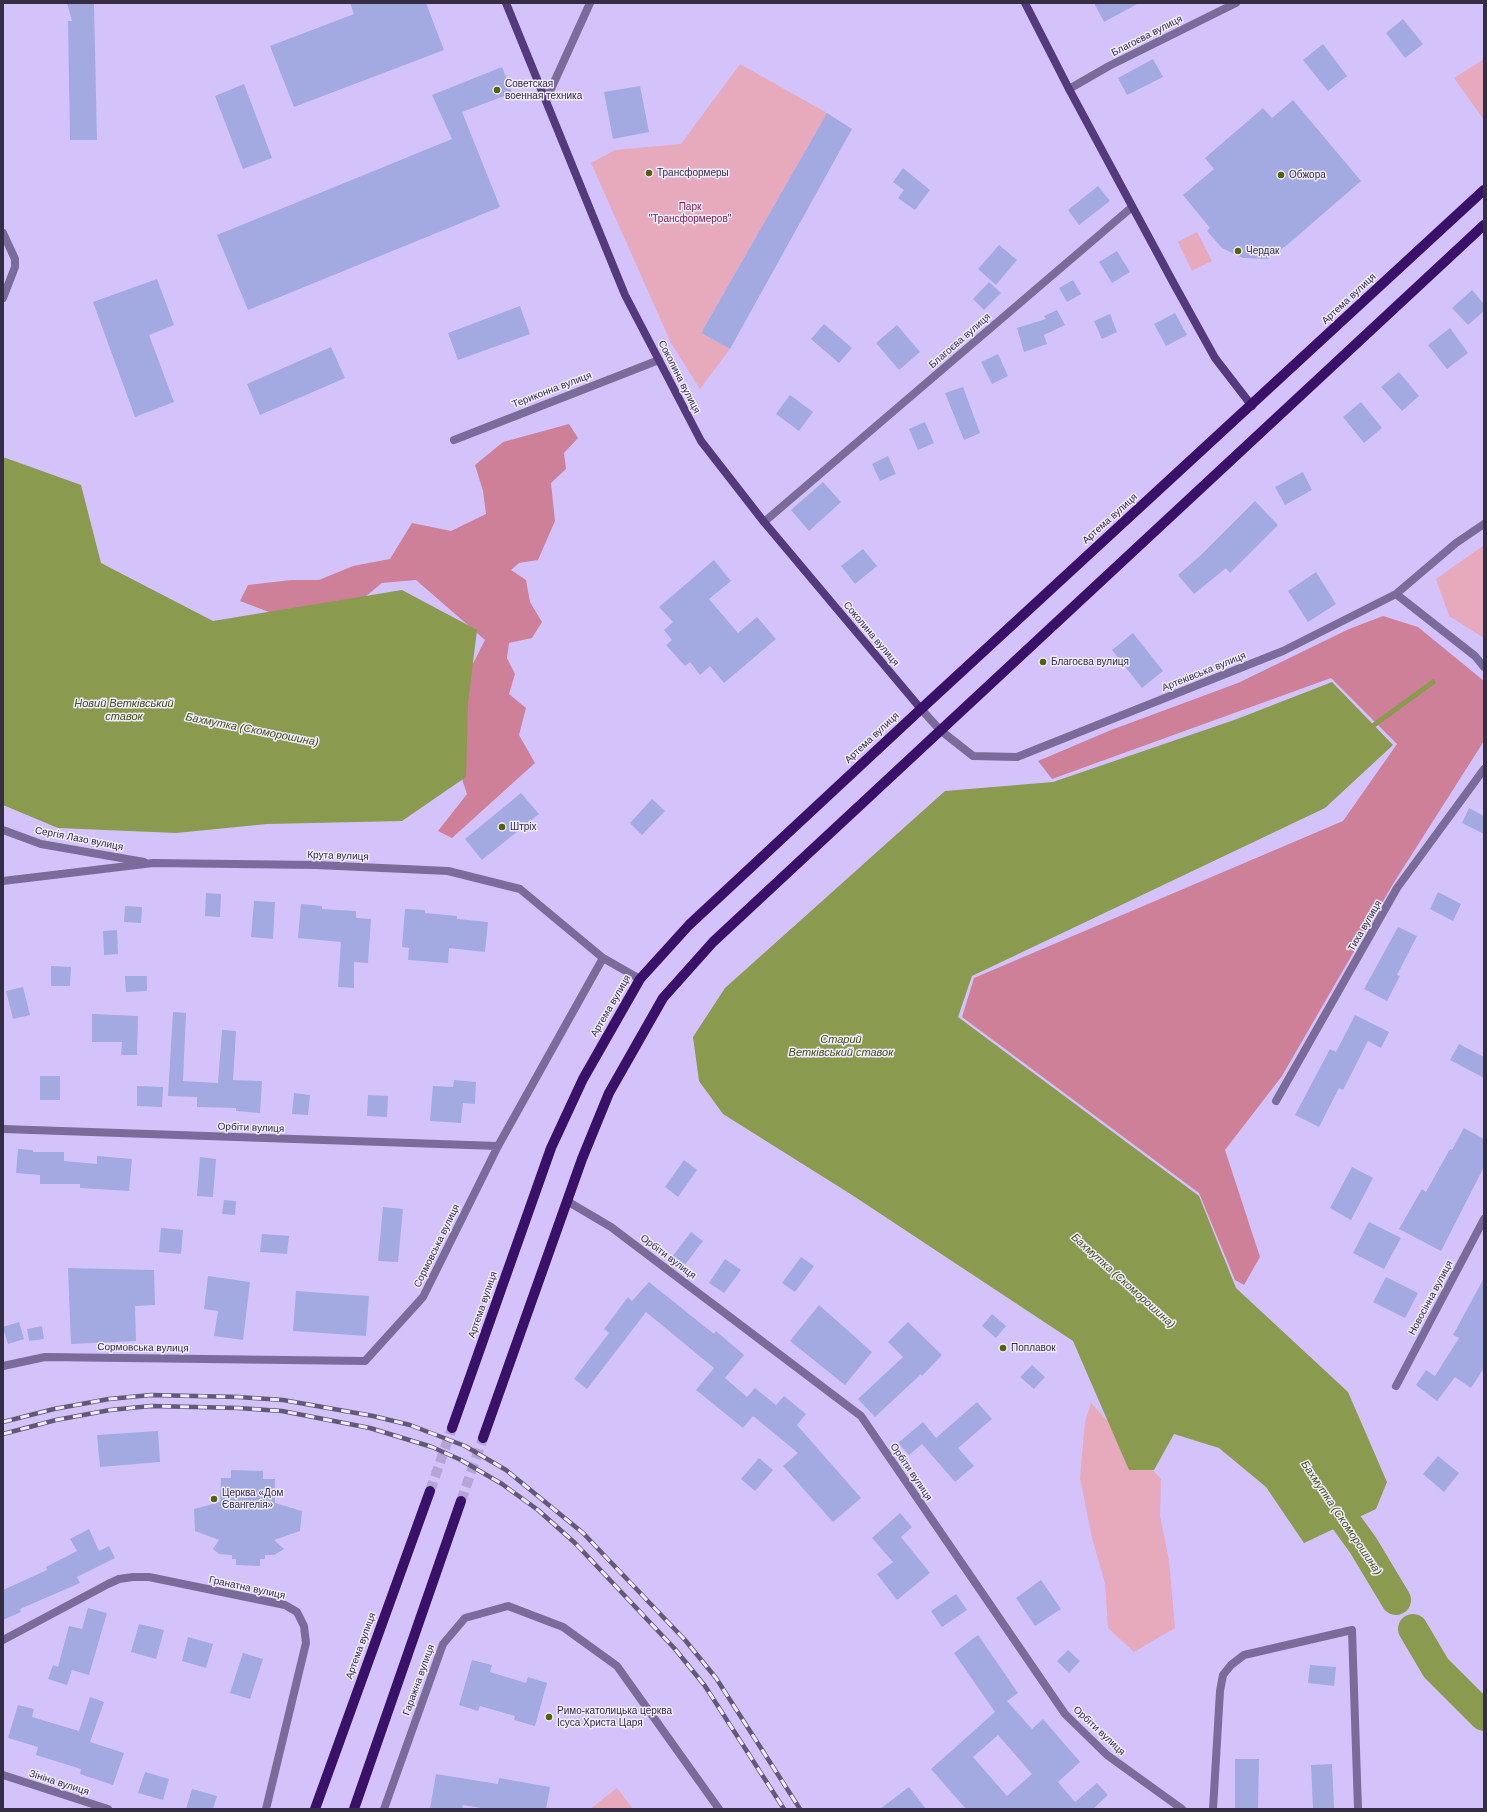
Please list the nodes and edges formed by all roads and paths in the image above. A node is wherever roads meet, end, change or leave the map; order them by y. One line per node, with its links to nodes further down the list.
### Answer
1 (506, 3): 6 (street, Соколина вулиця)
2 (590, 3): 6 (street)
3 (1026, 3): 5 (street)
4 (1236, 3): 5 (street, Благоєва вулиця)
5 (1068, 89): 8 (street)
6 (546, 100): 12 (street, Соколина вулиця)
7 (1484, 190): 13 (main road, Артема вулиця)
8 (1132, 207): 13 (street); 15 (street, Благоєва вулиця)
9 (1484, 225): 20 (main road)
10 (3, 233): 11 (street)
11 (4, 293)
12 (659, 360): 14 (street, Териконна вулиця); 15 (street, Соколина вулиця)
13 (1252, 406): 19 (main road, Артема вулиця)
14 (454, 440)
15 (764, 522): 19 (street, Соколина вулиця)
16 (1484, 524): 17 (street, Артеківська вулиця)
17 (1396, 594): 18 (street); 20 (street, Артеківська вулиця)
18 (1484, 666)
19 (921, 709): 20 (street, Артеківська вулиця); 26 (main road, Артема вулиця)
20 (940, 730): 30 (main road)
21 (1484, 769): 27 (street, Тиха вулиця)
22 (3, 830): 23 (street, Сергія Лазо вулиця)
23 (153, 863): 24 (street, Крута вулиця); 25 (street, Крута вулиця)
24 (3, 881)
25 (603, 958): 26 (street, Крута вулиця); 29 (street, Сормовська вулиця)
26 (640, 979): 34 (main road, Артема вулиця)
27 (1276, 1101)
28 (3, 1130): 29 (street, Орбіти вулиця)
29 (498, 1146): 32 (street, Сормовська вулиця)
30 (567, 1201): 35 (main road); 46 (street, Орбіти вулиця)
31 (1484, 1220): 33 (street, Новосінна вулиця)
32 (3, 1366)
33 (1396, 1386)
34 (452, 1428)
35 (483, 1438)
36 (430, 1491): 42 (main road, Артема вулиця)
37 (461, 1501): 43 (main road)
38 (3, 1640): 41 (street, Гранатна вулиця)
39 (3, 1776): 40 (street, Зініна вулиця)
40 (108, 1809)
41 (266, 1809)
42 (315, 1809)
43 (354, 1809)
44 (384, 1809): 45 (street, Гаражна вулиця)
45 (719, 1809)
46 (1182, 1809)
47 (1213, 1809): 48 (street)
48 (1358, 1809)

